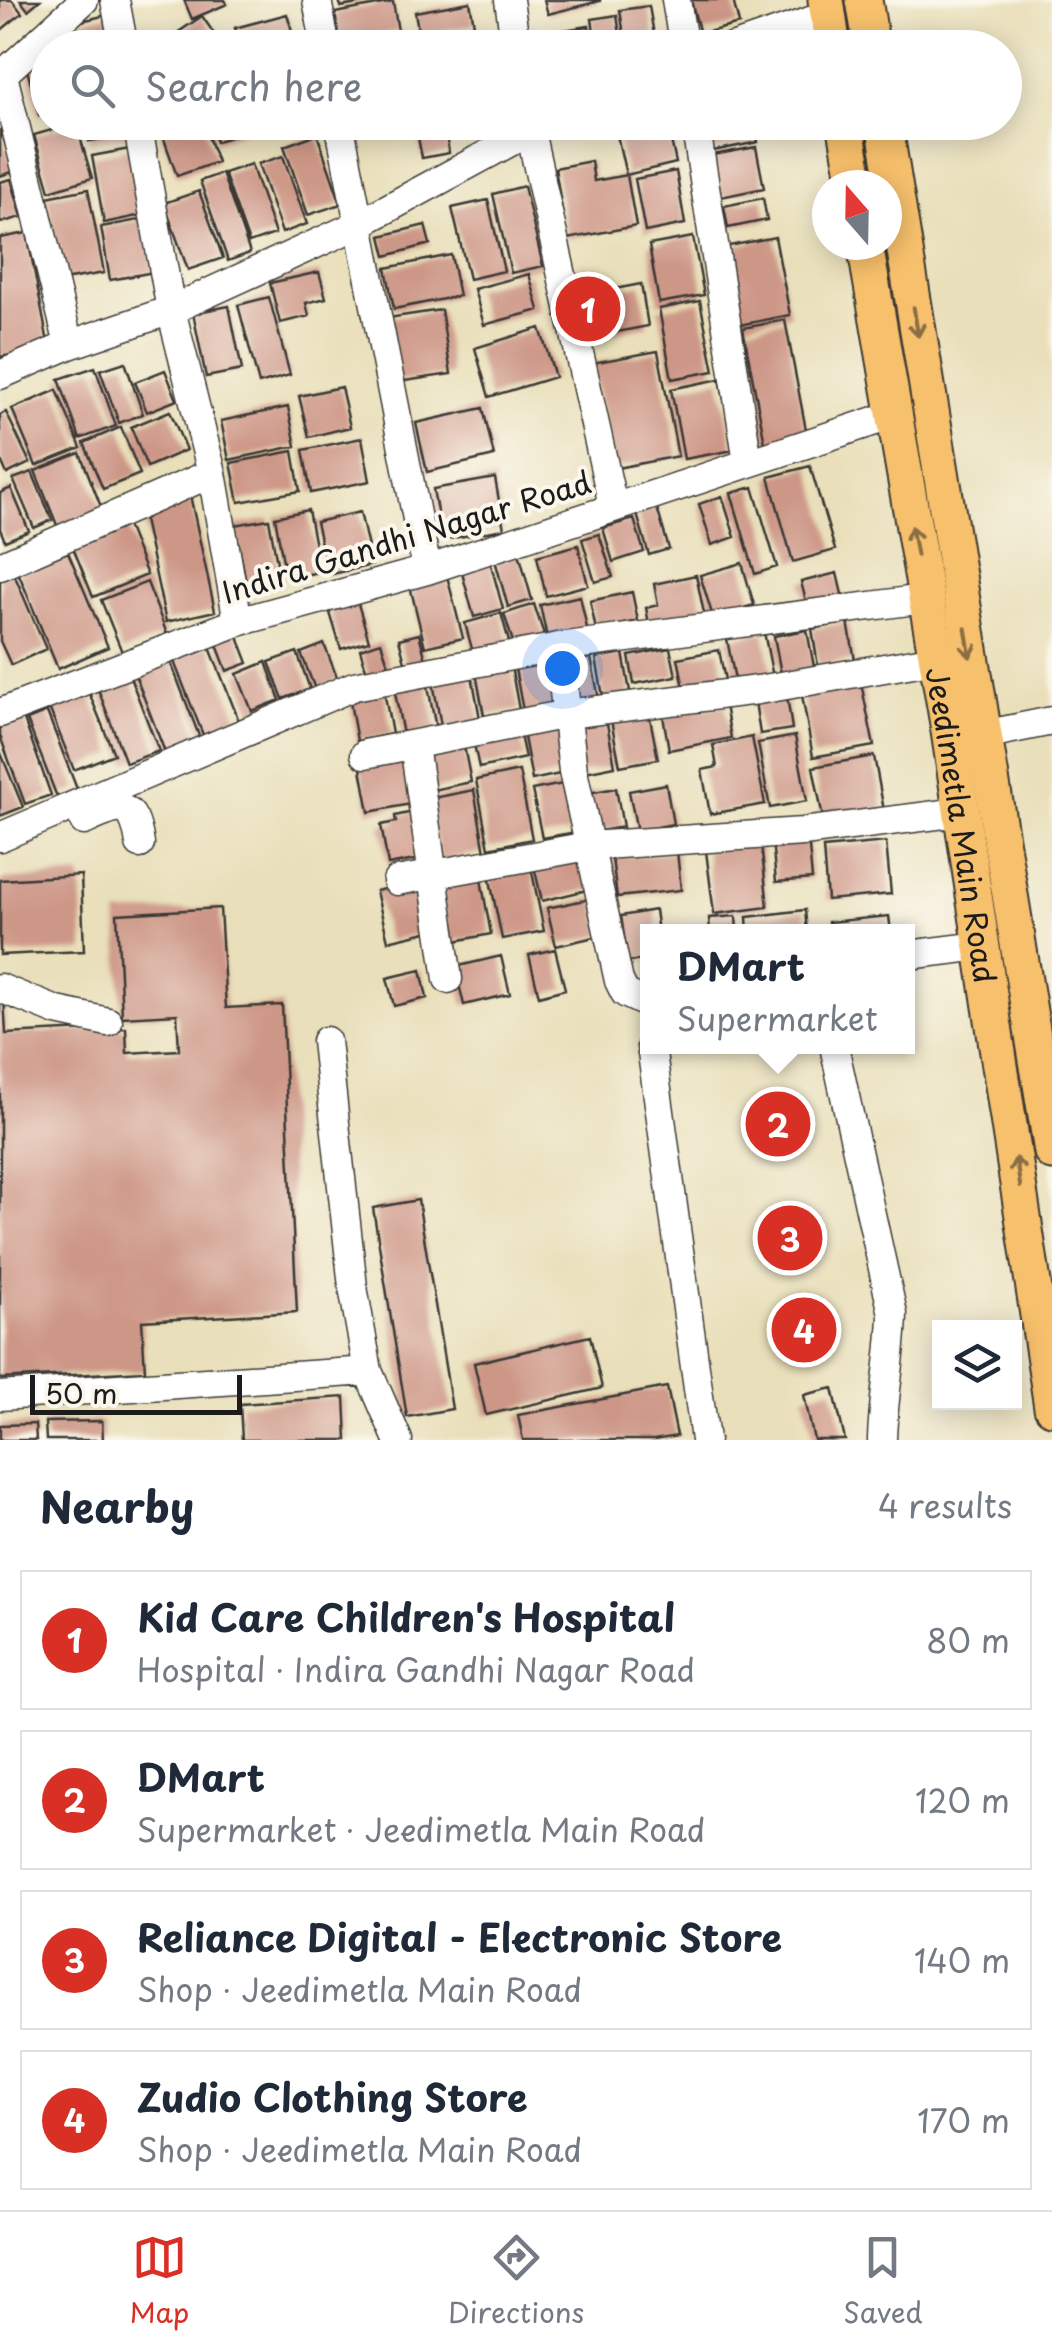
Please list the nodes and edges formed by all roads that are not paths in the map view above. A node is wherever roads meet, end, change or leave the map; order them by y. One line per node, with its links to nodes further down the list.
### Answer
1 (84, 0): 8 (street)
2 (115, 0): 9 (street)
3 (317, 0): 10 (street)
4 (508, 0): 11 (street)
5 (676, 0): 12 (street)
6 (864, 0): 14 (main road)
7 (829, 21): 13 (street)
8 (52, 30)
9 (121, 30)
10 (323, 30)
11 (513, 30)
12 (681, 30)
13 (797, 30)
14 (869, 30)
15 (30, 50): 16 (street)
16 (2, 76): 30 (street)
17 (140, 140): 29 (street)
18 (342, 140): 25 (street)
19 (508, 140): 25 (street)
20 (538, 140): 35 (street)
21 (699, 140): 33 (street)
22 (849, 140): 24 (main road)
23 (887, 140): 27 (main road, Jeedimetla Main Road)
24 (854, 170)
25 (358, 225): 29 (street); 37 (street)
26 (902, 253): 27 (main road)
27 (905, 253): 45 (main road, Jeedimetla Main Road, one-way to 45)
28 (868, 260): 32 (main road, Jeedimetla Main Road)
29 (171, 310): 30 (street); 34 (street)
30 (70, 345): 31 (street)
31 (0, 375)
32 (893, 415): 33 (street, Indira Gandhi Nagar Road); 38 (main road, Jeedimetla Main Road, one-way to 32)
33 (748, 462): 35 (street, Indira Gandhi Nagar Road)
34 (212, 472): 36 (street); 39 (street)
35 (613, 506): 37 (street, Indira Gandhi Nagar Road)
36 (0, 566)
37 (427, 570): 39 (street, Indira Gandhi Nagar Road)
38 (924, 599): 40 (street); 41 (main road, Jeedimetla Main Road)
39 (238, 622): 42 (street, Indira Gandhi Nagar Road)
40 (560, 648): 43 (street); 49 (street)
41 (936, 660): 43 (street); 48 (main road, Jeedimetla Main Road)
42 (2, 706)
43 (567, 714): 46 (street); 51 (street)
44 (1052, 720): 45 (street)
45 (983, 735): 64 (main road, Jeedimetla Main Road)
46 (414, 744): 47 (street); 53 (street)
47 (366, 754)
48 (960, 812): 51 (street); 55 (main road, Jeedimetla Main Road)
49 (0, 837)
50 (140, 844): 52 (street)
51 (588, 846): 53 (street); 59 (street)
52 (0, 855)
53 (433, 874): 54 (street); 57 (street)
54 (396, 881)
55 (981, 946): 56 (street); 67 (main road, Jeedimetla Main Road, one-way to 55)
56 (915, 954)
57 (448, 979)
58 (0, 988): 60 (street)
59 (640, 1003)
60 (108, 1022)
61 (326, 1041): 65 (street)
62 (652, 1054): 69 (street)
63 (836, 1054): 70 (street)
64 (1052, 1152)
65 (368, 1371): 66 (street); 68 (street)
66 (0, 1396)
67 (1052, 1407)
68 (398, 1440)
69 (705, 1440)
70 (882, 1440)

